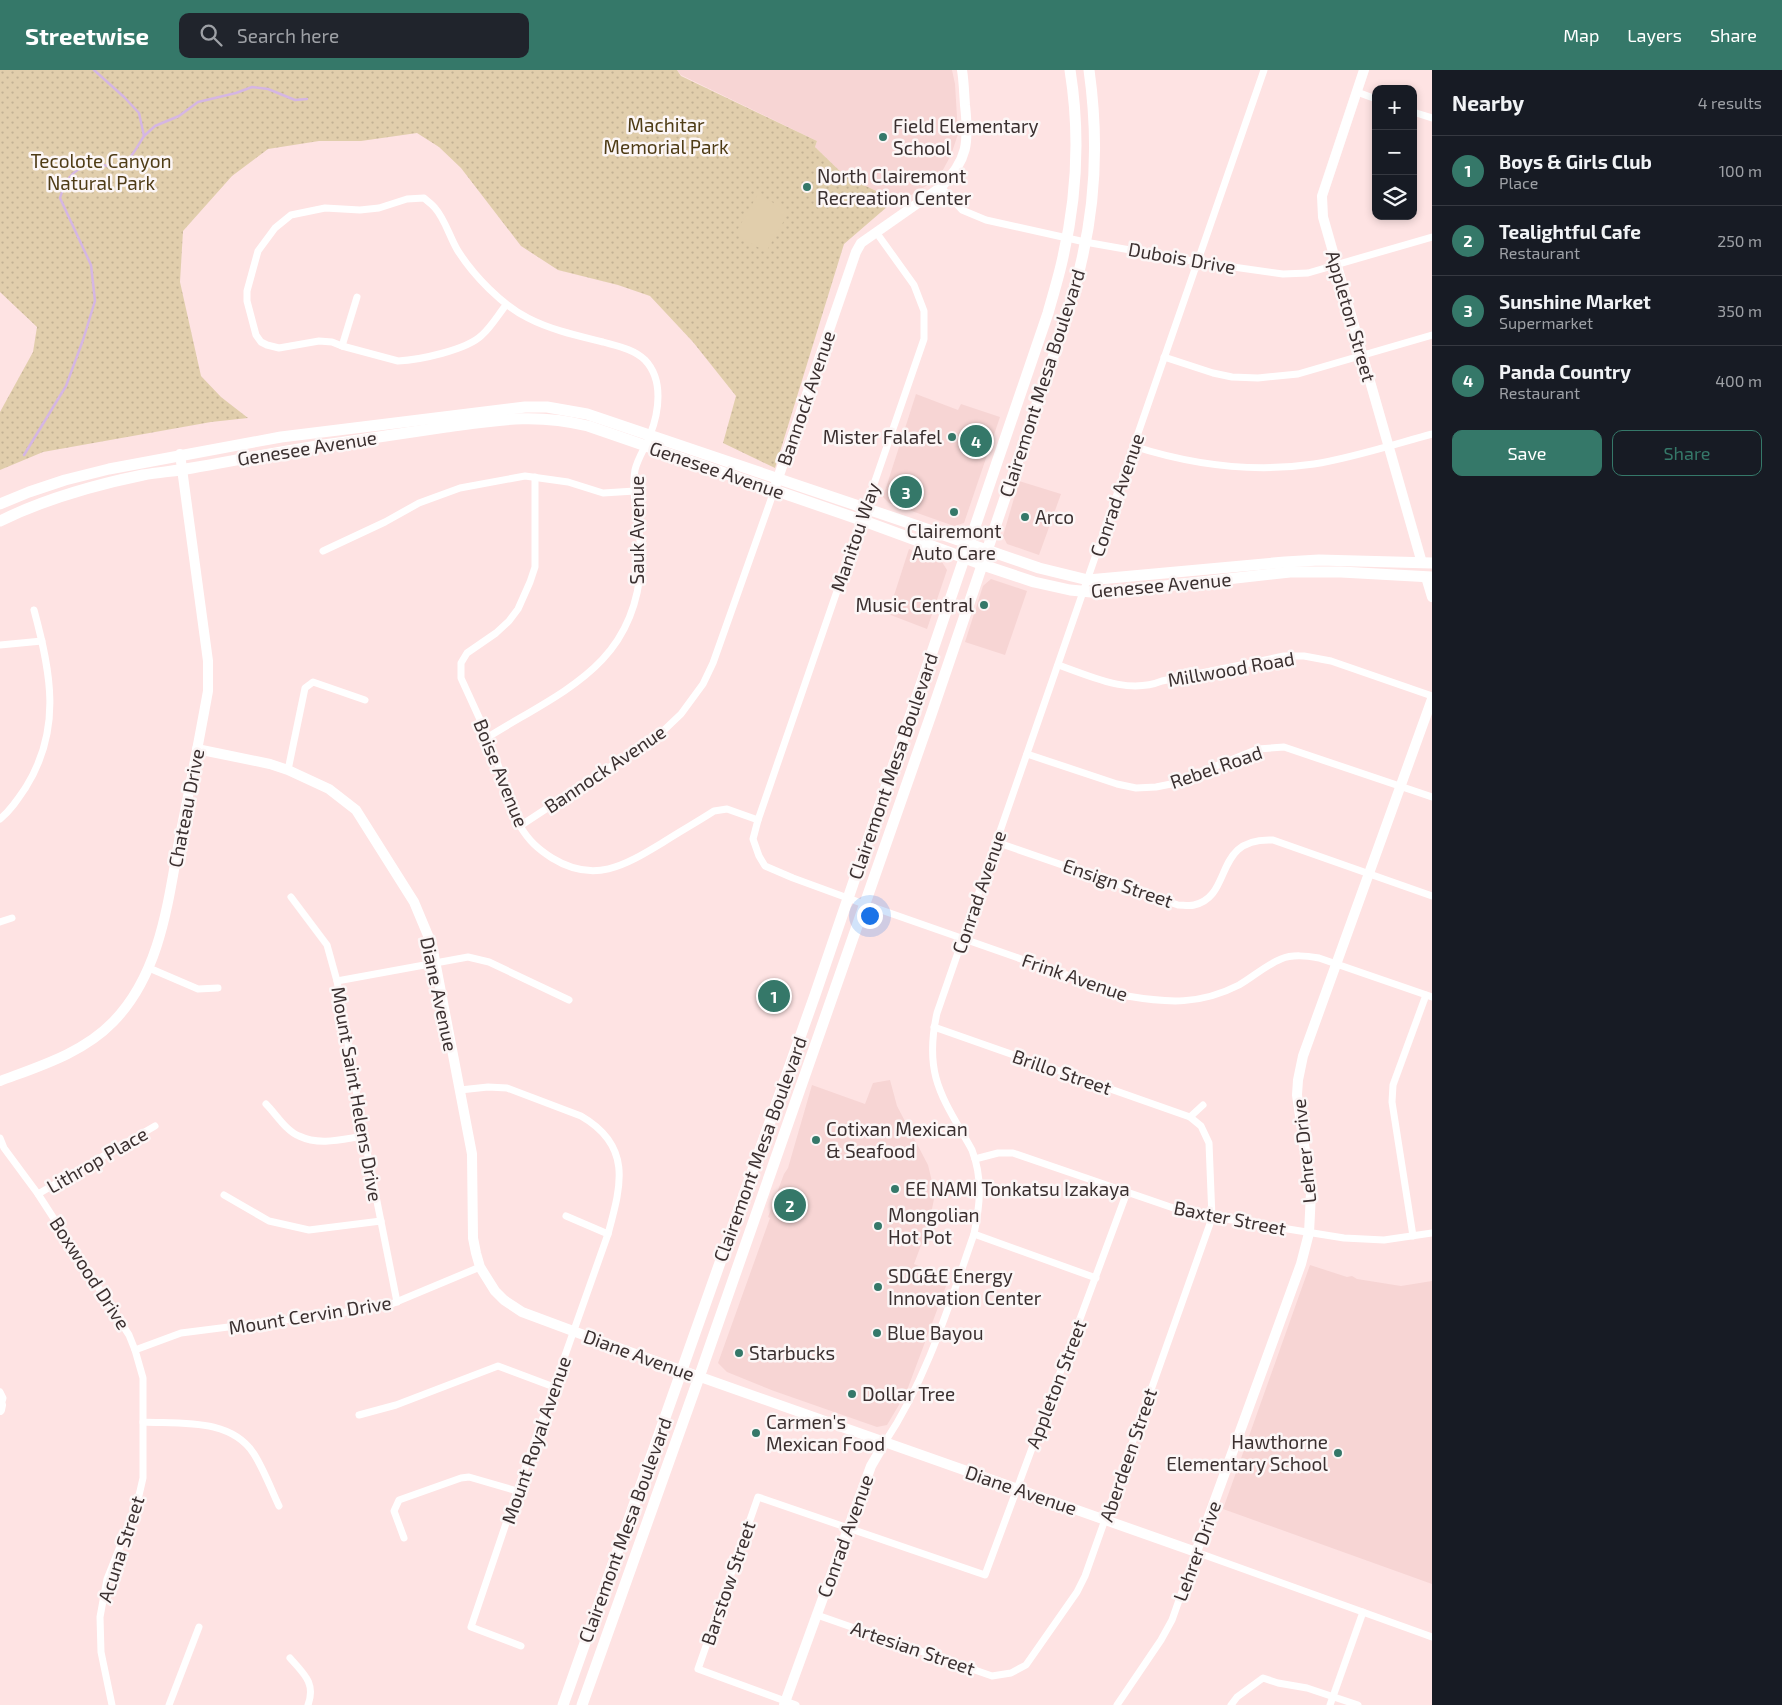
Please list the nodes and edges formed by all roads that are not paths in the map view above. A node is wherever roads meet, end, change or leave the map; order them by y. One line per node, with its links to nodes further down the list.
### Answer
1 (962, 70): 10 (street, Bannock Avenue)
2 (1070, 70): 13 (main road, Clairemont Mesa Boulevard)
3 (1089, 70): 14 (main road, Clairemont Mesa Boulevard)
4 (1264, 70): 15 (street, Conrad Avenue)
5 (1364, 70): 6 (street, Appleton Street)
6 (1357, 92): 7 (street); 16 (street, Appleton Street)
7 (1372, 98)
8 (1417, 113): 9 (street)
9 (1432, 118)
10 (941, 188): 11 (street, Bannock Avenue); 13 (street, Dubois Drive)
11 (876, 232): 31 (street, Bannock Avenue); 35 (street, Manitou Way)
12 (1432, 237): 16 (street, Dubois Drive)
13 (1067, 238): 14 (street, Dubois Drive); 38 (main road, Clairemont Mesa Boulevard)
14 (1085, 242): 15 (street, Dubois Drive); 40 (main road, Clairemont Mesa Boulevard)
15 (1198, 262): 16 (street, Dubois Drive); 22 (street, Conrad Avenue)
16 (1337, 265): 21 (street, Appleton Street)
17 (357, 297): 20 (street)
18 (506, 304): 20 (street); 20 (street, Sauk Avenue); 23 (street, Sauk Avenue)
19 (1432, 335): 21 (street)
20 (342, 346)
21 (1363, 355): 22 (street); 27 (street, Appleton Street)
22 (1164, 357): 26 (street, Conrad Avenue)
23 (650, 434): 25 (street, Sauk Avenue); 28 (main road, Genesee Avenue); 31 (main road, Genesee Avenue)
24 (1432, 434): 27 (street)
25 (646, 446): 29 (main road, Genesee Avenue); 32 (street, Sauk Avenue); 33 (main road, Genesee Avenue)
26 (1133, 446): 27 (street); 45 (street, Conrad Avenue)
27 (1388, 446): 42 (street, Appleton Street)
28 (180, 454): 29 (street, Chateau Drive); 34 (main road, Genesee Avenue)
29 (181, 470): 37 (main road, Genesee Avenue); 55 (street, Chateau Drive)
30 (536, 477): 32 (street); 39 (street); 54 (street, Boise Avenue)
31 (778, 479): 33 (street, Bannock Avenue); 35 (main road, Genesee Avenue)
32 (635, 491): 54 (street, Sauk Avenue)
33 (774, 491): 36 (main road, Genesee Avenue); 62 (street, Bannock Avenue)
34 (0, 504)
35 (865, 508): 36 (street, Manitou Way); 38 (main road, Genesee Avenue)
36 (861, 520): 41 (main road, Genesee Avenue); 61 (street, Manitou Way)
37 (0, 521)
38 (969, 544): 40 (main road, Genesee Avenue); 41 (main road, Clairemont Mesa Boulevard)
39 (323, 551)
40 (987, 551): 43 (main road, Clairemont Mesa Boulevard); 45 (main road, Genesee Avenue)
41 (964, 558): 43 (main road, Genesee Avenue); 67 (main road, Clairemont Mesa Boulevard)
42 (1427, 563): 44 (street); 45 (main road, Genesee Avenue)
43 (981, 564): 46 (main road, Genesee Avenue); 68 (main road, Clairemont Mesa Boulevard)
44 (1429, 577): 46 (main road, Genesee Avenue); 47 (street)
45 (1088, 580): 46 (street, Conrad Avenue)
46 (1084, 592): 51 (street, Conrad Avenue)
47 (1432, 597)
48 (34, 610): 49 (street)
49 (42, 640): 50 (street); 60 (street)
50 (0, 645)
51 (1058, 665): 52 (street, Millwood Road); 56 (street, Conrad Avenue)
52 (1432, 698): 58 (street, Lehrer Drive)
53 (365, 700): 57 (street)
54 (488, 737): 62 (street, Boise Avenue)
55 (197, 749): 57 (street, Diane Avenue); 74 (street, Chateau Drive)
56 (1027, 754): 58 (street, Rebel Road); 63 (street, Conrad Avenue)
57 (288, 770): 72 (street, Diane Avenue)
58 (1401, 786): 59 (street, Rebel Road); 64 (street, Lehrer Drive)
59 (1432, 797)
60 (0, 820)
61 (758, 820): 62 (street, Boise Avenue); 67 (street, Frink Avenue)
62 (520, 826)
63 (996, 842): 64 (street, Ensign Street); 71 (street, Conrad Avenue)
64 (1369, 873): 65 (street, Ensign Street); 73 (street, Lehrer Drive)
65 (1432, 896)
66 (291, 897): 75 (street, Mount Saint Helens Drive)
67 (848, 898): 68 (street, Frink Avenue); 105 (main road, Clairemont Mesa Boulevard)
68 (864, 904): 71 (street, Frink Avenue); 106 (main road, Clairemont Mesa Boulevard)
69 (12, 918): 70 (street)
70 (0, 922)
71 (963, 938): 73 (street, Frink Avenue); 79 (street, Conrad Avenue)
72 (435, 963): 75 (street); 78 (street); 81 (street, Diane Avenue)
73 (1337, 964): 77 (street, Frink Avenue); 95 (street, Lehrer Drive)
74 (149, 968): 76 (street); 80 (street, Chateau Drive)
75 (337, 981): 86 (street, Mount Saint Helens Drive)
76 (218, 988)
77 (1429, 996): 99 (street)
78 (569, 1000)
79 (934, 1027): 84 (street, Brillo Street); 88 (street, Conrad Avenue)
80 (0, 1081)
81 (460, 1090): 97 (street, Mount Royal Avenue); 100 (street, Diane Avenue)
82 (266, 1104): 86 (street)
83 (1203, 1106): 84 (street)
84 (1190, 1117): 93 (street)
85 (155, 1126): 90 (street, Lithrop Place)
86 (364, 1136): 94 (street, Mount Saint Helens Drive)
87 (0, 1138): 90 (street, Boxwood Drive)
88 (976, 1159): 89 (street, Baxter Street); 98 (street, Conrad Avenue)
89 (1127, 1192): 93 (street, Baxter Street); 101 (street, Appleton Street)
90 (38, 1194): 104 (street, Boxwood Drive)
91 (224, 1195): 94 (street)
92 (566, 1216): 97 (street)
93 (1212, 1218): 95 (street, Baxter Street); 116 (street, Aberdeen Street)
94 (381, 1221): 102 (street, Mount Saint Helens Drive)
95 (1309, 1233): 99 (street, Baxter Street); 119 (street, Lehrer Drive)
96 (1432, 1233): 99 (street, Baxter Street)
97 (608, 1234): 103 (street, Mount Royal Avenue)
98 (974, 1234): 101 (street); 112 (street, Conrad Avenue)
99 (1413, 1236)
100 (480, 1267): 102 (street, Mount Cervin Drive); 103 (street, Diane Avenue)
101 (1096, 1278): 113 (street, Appleton Street)
102 (397, 1302): 104 (street, Mount Cervin Drive)
103 (574, 1331): 105 (street, Diane Avenue); 107 (street, Mount Royal Avenue)
104 (135, 1350): 111 (street, Boxwood Drive)
105 (681, 1370): 106 (street, Diane Avenue); 132 (main road, Clairemont Mesa Boulevard)
106 (699, 1377): 112 (street, Diane Avenue); 133 (main road, Clairemont Mesa Boulevard)
107 (554, 1387): 110 (street); 114 (street, Mount Royal Avenue)
108 (0, 1392): 109 (street)
109 (1, 1407)
110 (359, 1415)
111 (143, 1422): 115 (street); 129 (street, Acuna Street)
112 (885, 1442): 113 (street, Diane Avenue); 117 (street, Conrad Avenue)
113 (1018, 1489): 116 (street, Diane Avenue); 117 (street, Appleton Street)
114 (517, 1491): 118 (street); 124 (street, Mount Royal Avenue)
115 (280, 1506)
116 (1106, 1520): 119 (street, Diane Avenue); 126 (street, Aberdeen Street)
117 (848, 1529): 121 (street, Conrad Avenue); 128 (street, Barstow Street)
118 (404, 1538)
119 (1196, 1552): 120 (street, Diane Avenue); 135 (street, Lehrer Drive)
120 (1363, 1612): 123 (street, Diane Avenue); 127 (street)
121 (817, 1615): 126 (street, Artesian Street); 128 (street, Conrad Avenue)
122 (199, 1626): 130 (street)
123 (1432, 1637)
124 (521, 1646)
125 (290, 1658): 131 (street)
126 (1011, 1673)
127 (1333, 1696): 136 (street); 137 (street); 138 (street)
128 (784, 1703): 134 (street)
129 (112, 1705)
130 (169, 1705)
131 (308, 1705)
132 (563, 1705)
133 (582, 1705)
134 (796, 1705)
135 (1117, 1705)
136 (1232, 1705)
137 (1330, 1705)
138 (1358, 1705)

